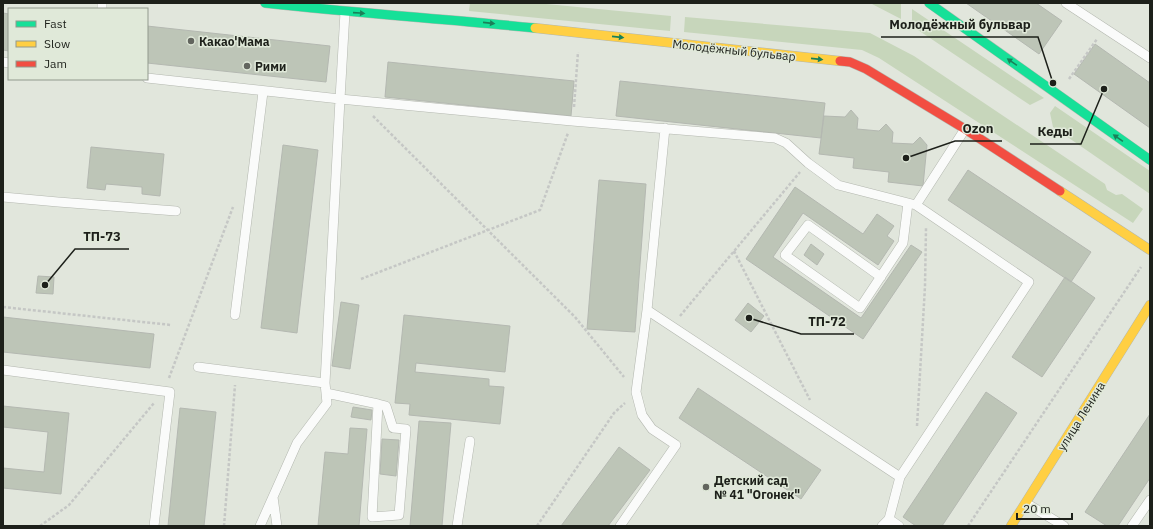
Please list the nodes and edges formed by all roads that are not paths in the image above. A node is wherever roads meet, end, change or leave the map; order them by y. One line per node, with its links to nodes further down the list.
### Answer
1 (265, 3): 4 (main road, Молодёжный бульвар)
2 (929, 3): 11 (main road, one-way to 2)
3 (1066, 3): 5 (lane)
4 (345, 12): 8 (lane); 10 (main road, Молодёжный бульвар, one-way to 10)
5 (1150, 58)
6 (148, 78): 7 (lane)
7 (263, 92): 8 (lane); 19 (lane)
8 (340, 99): 9 (lane); 22 (lane)
9 (665, 128): 13 (lane); 18 (lane)
10 (965, 128): 13 (lane); 15 (main road, Молодёжный бульвар)
11 (1150, 160)
12 (3, 197): 14 (lane)
13 (912, 204): 16 (lane); 26 (lane)
14 (176, 211)
15 (1149, 249)
16 (881, 277): 16 (lane)
17 (1150, 305): 29 (main road, улица Ленина)
18 (647, 310): 26 (lane); 35 (lane)
19 (235, 314)
20 (198, 367): 22 (lane)
21 (3, 370): 31 (lane)
22 (325, 383): 23 (lane)
23 (326, 393): 24 (lane); 27 (lane)
24 (378, 404): 24 (lane)
25 (470, 441): 34 (lane)
26 (900, 477): 30 (lane)
27 (272, 497): 32 (lane); 33 (lane)
28 (1150, 500): 40 (lane)
29 (1026, 503): 38 (main road, улица Ленина); 39 (lane)
30 (889, 519): 36 (lane); 37 (lane)
31 (154, 526)
32 (260, 526)
33 (277, 526)
34 (457, 526)
35 (620, 526)
36 (882, 526)
37 (899, 526)
38 (1011, 526)
39 (1064, 526)
40 (1132, 526)

